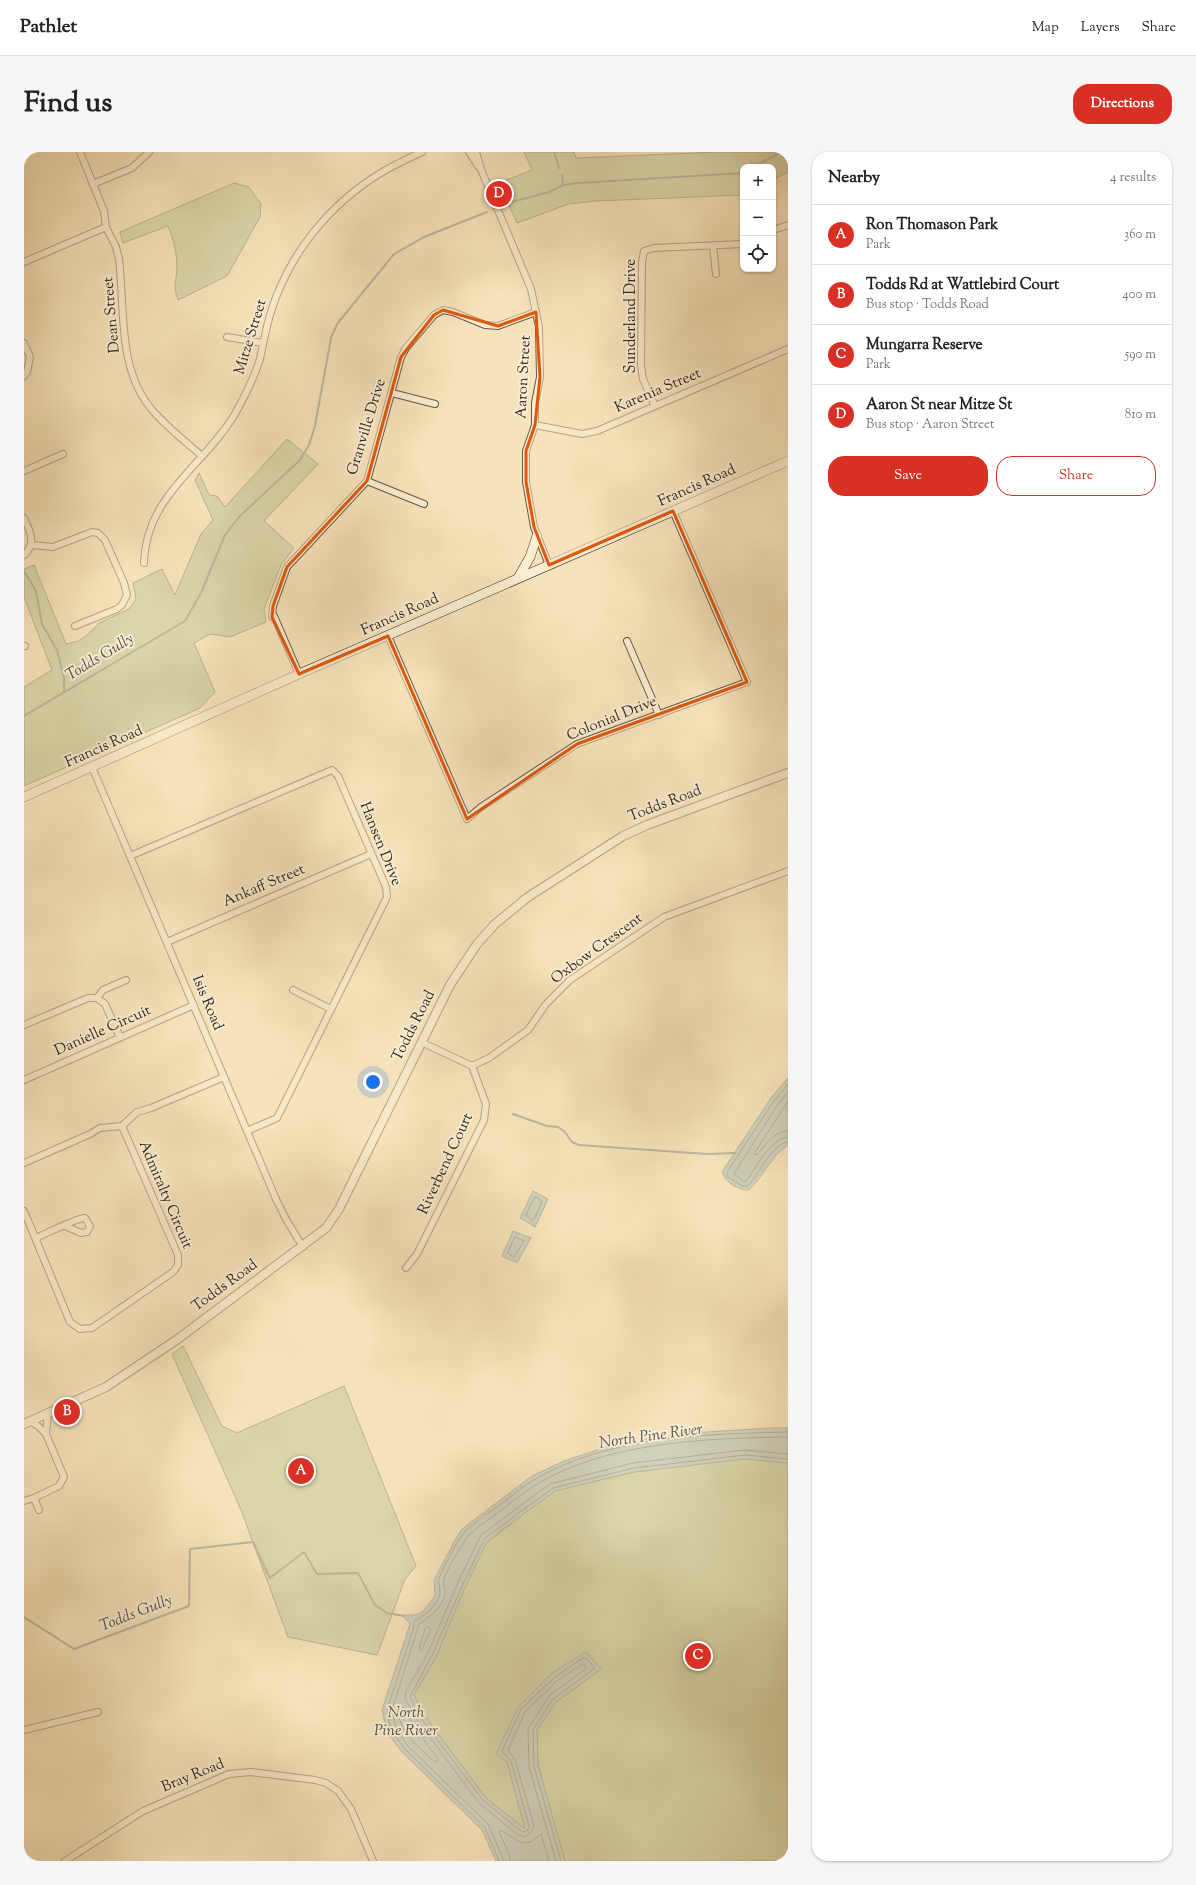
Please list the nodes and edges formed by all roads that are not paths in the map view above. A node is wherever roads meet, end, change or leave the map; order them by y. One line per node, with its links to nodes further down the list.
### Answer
1 (80, 152): 7 (street, Dean Street)
2 (149, 152): 7 (street)
3 (422, 152): 18 (street, Mitze Street)
4 (469, 152): 6 (street, Aaron Street)
5 (476, 152): 6 (street, Aaron Street)
6 (482, 172): 15 (street, Aaron Street)
7 (93, 184): 9 (street, Dean Street)
8 (788, 225): 10 (street)
9 (106, 227): 13 (street); 27 (street, Dean Street)
10 (776, 229)
11 (740, 244): 12 (street, Sunderland Drive)
12 (713, 246): 14 (street); 24 (street, Sunderland Drive)
13 (24, 262)
14 (716, 274)
15 (536, 312): 22 (street, Granville Drive); 25 (street, Aaron Street)
16 (227, 337): 18 (street)
17 (24, 343): 20 (street)
18 (263, 343): 27 (street, Mitze Street)
19 (788, 349): 24 (street, Karenia Street)
20 (25, 367): 21 (street)
21 (24, 376)
22 (392, 393): 23 (street); 30 (street, Granville Drive)
23 (435, 404)
24 (655, 406): 25 (street, Karenia Street)
25 (535, 425): 34 (street, Aaron Street)
26 (63, 454): 29 (street)
27 (202, 456): 37 (street, Mitze Street)
28 (788, 461): 32 (main road, Francis Road)
29 (24, 470)
30 (366, 481): 31 (street); 43 (street, Granville Drive)
31 (424, 504)
32 (673, 511): 38 (main road, Francis Road); 44 (street, Colonial Drive)
33 (24, 518): 35 (street)
34 (537, 536): 38 (street, Aaron Street); 39 (main road)
35 (32, 545): 36 (street); 40 (street)
36 (24, 555)
37 (144, 563)
38 (549, 565): 39 (main road, Francis Road)
39 (518, 578): 41 (main road, Francis Road)
40 (75, 626)
41 (388, 636): 43 (main road, Francis Road); 44 (street, Colonial Drive)
42 (627, 641): 44 (street)
43 (299, 674): 45 (main road, Francis Road)
44 (659, 715)
45 (92, 767): 47 (main road, Francis Road); 49 (street, Isis Road)
46 (788, 774): 59 (street, Todds Road)
47 (24, 797)
48 (371, 854): 49 (street, Hansen Drive); 51 (street, Ankaff Street); 56 (street, Hansen Drive)
49 (130, 856): 51 (street, Isis Road)
50 (788, 871): 60 (street, Oxbow Crescent)
51 (167, 942): 55 (street, Isis Road)
52 (126, 980): 54 (street)
53 (292, 990): 56 (street)
54 (97, 998): 57 (street); 58 (street)
55 (194, 1005): 58 (street, Danielle Circuit); 61 (street, Isis Road)
56 (331, 1008): 64 (street, Hansen Drive)
57 (24, 1025)
58 (120, 1037): 62 (street, Danielle Circuit)
59 (421, 1042): 60 (street); 69 (street, Todds Road)
60 (472, 1066): 70 (street, Riverbend Court)
61 (224, 1076): 63 (street); 64 (street, Isis Road)
62 (24, 1080)
63 (122, 1126): 65 (street); 68 (street, Admiralty Circuit)
64 (247, 1132): 69 (street, Isis Road)
65 (24, 1163)
66 (24, 1211): 68 (street, Admiralty Circuit)
67 (65, 1226): 68 (street)
68 (36, 1238)
69 (303, 1247): 71 (street, Todds Road)
70 (406, 1268)
71 (48, 1414): 72 (street, Todds Road); 73 (street)
72 (27, 1422): 73 (street)
73 (46, 1434): 74 (street)
74 (34, 1498): 75 (street); 76 (street)
75 (24, 1501)
76 (39, 1510)
77 (98, 1712): 78 (street)
78 (24, 1730)
79 (65, 1861): 80 (street, Bray Road)
80 (373, 1861)

